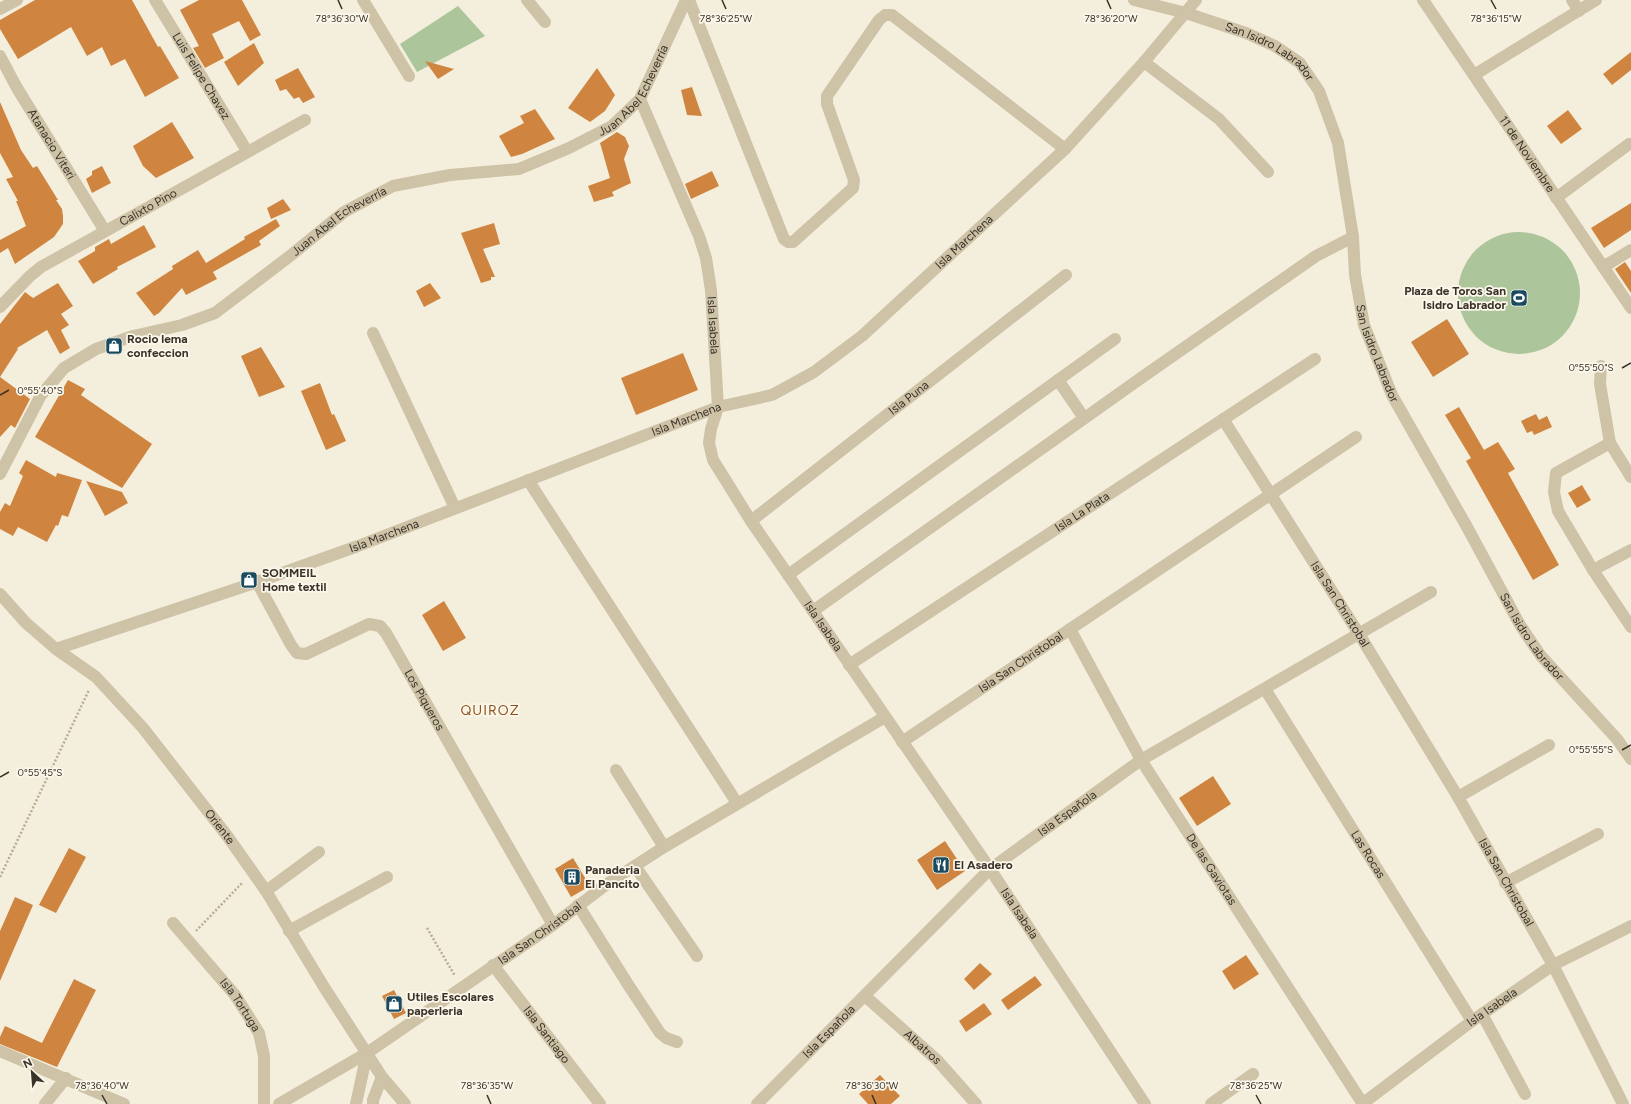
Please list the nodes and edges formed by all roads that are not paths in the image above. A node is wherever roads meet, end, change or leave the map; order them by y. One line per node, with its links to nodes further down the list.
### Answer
1 (18, 0): 12 (street)
2 (156, 0): 24 (street, Luis Felipe Chavez)
3 (363, 0): 19 (street)
4 (527, 0): 15 (street)
5 (686, 0): 20 (street, Juan Abel Echeverría)
6 (689, 0): 23 (street)
7 (1134, 0): 14 (street, San Isidro Labrador)
8 (1196, 0): 14 (street, Isla Marchena)
9 (1423, 0): 18 (street, 11 de Noviembre)
10 (1572, 0): 13 (street)
11 (1596, 0): 13 (street)
12 (0, 9)
13 (1579, 11): 18 (street)
14 (1186, 13): 17 (street, Isla Marchena); 28 (street, San Isidro Labrador)
15 (545, 22)
16 (0, 56): 27 (street, Atanacio Viteri)
17 (1144, 62): 23 (street, Isla Marchena); 25 (street)
18 (1474, 75): 26 (street, 11 de Noviembre)
19 (409, 76)
20 (640, 99): 39 (street, Isla Isabela); 44 (street, Juan Abel Echeverría)
21 (305, 120): 24 (street, Calixto Pino)
22 (1629, 144): 26 (street)
23 (1065, 149): 39 (street, Isla Marchena)
24 (247, 151): 27 (street, Calixto Pino)
25 (1268, 172)
26 (1556, 198): 30 (street, 11 de Noviembre)
27 (105, 231): 32 (street, Calixto Pino)
28 (1353, 237): 40 (street); 66 (street, San Isidro Labrador)
29 (1631, 250): 30 (street)
30 (1603, 267): 33 (street, 11 de Noviembre)
31 (1066, 275): 49 (street, Isla Puna)
32 (0, 307)
33 (1631, 308)
34 (373, 333): 48 (street)
35 (1115, 339): 38 (street)
36 (1316, 358): 41 (street, Isla La Plata)
37 (1601, 366): 43 (street)
38 (1058, 380): 40 (street); 52 (street)
39 (718, 407): 46 (street, Isla Marchena); 49 (street, Isla Isabela)
40 (1084, 418): 56 (street)
41 (1223, 419): 47 (street); 61 (street, Isla La Plata)
42 (1356, 437): 47 (street)
43 (1610, 443): 45 (street); 51 (street)
44 (0, 474)
45 (1631, 477)
46 (528, 480): 48 (street, Isla Marchena); 70 (street)
47 (1270, 494): 58 (street, Isla San Christobal); 59 (street, Isla San Christobal)
48 (455, 508): 53 (street, Isla Marchena)
49 (751, 521): 52 (street, Isla Isabela)
50 (1631, 550): 51 (street)
51 (1593, 570): 57 (street)
52 (788, 575): 56 (street, Isla Isabela)
53 (257, 582): 60 (street, Isla Marchena); 81 (street, Los Piqueros)
54 (1431, 592): 59 (street, Isla Española)
55 (0, 594): 60 (street, Oriente)
56 (813, 610): 61 (street, Isla Isabela)
57 (1631, 627)
58 (1070, 629): 64 (street, Isla San Christobal); 67 (street, De las Gaviotas)
59 (1359, 634): 62 (street, Isla Española); 69 (street, Isla San Christobal)
60 (56, 649): 78 (street, Oriente)
61 (849, 665): 63 (street, Isla Isabela)
62 (1265, 689): 67 (street, Isla Española); 88 (street, Las Rocas)
63 (885, 717): 64 (street, Isla Isabela); 70 (street, Isla San Christobal)
64 (902, 742): 75 (street, Isla Isabela)
65 (1549, 745): 69 (street)
66 (1631, 759)
67 (1141, 760): 75 (street, Isla Española); 108 (street, De las Gaviotas)
68 (616, 770): 72 (street)
69 (1458, 797): 77 (street, Isla San Christobal)
70 (737, 802): 72 (street, Isla San Christobal)
71 (1598, 834): 77 (street)
72 (664, 847): 74 (street, Isla San Christobal)
73 (319, 852): 78 (street)
74 (635, 866): 79 (street, Isla San Christobal); 84 (street)
75 (990, 869): 87 (street, Isla Española); 106 (street, Isla Isabela)
76 (387, 877): 83 (street)
77 (1505, 883): 85 (street, Isla San Christobal)
78 (266, 891): 83 (street, Oriente)
79 (578, 905): 81 (street, Isla San Christobal); 89 (street)
80 (174, 923): 99 (street, Isla Tortuga)
81 (553, 925): 86 (street, Isla San Christobal)
82 (1631, 926): 85 (street, Isla Isabela)
83 (289, 931): 91 (street, Oriente)
84 (697, 956)
85 (1553, 965): 88 (street, Isla Isabela); 109 (street, Isla San Christobal)
86 (493, 966): 91 (street, Isla San Christobal); 104 (street, Isla Santiago)
87 (865, 996): 96 (street, Isla Española); 105 (street, Albatros)
88 (1477, 1018): 95 (street, Las Rocas); 108 (street, Isla Isabela)
89 (676, 1042)
90 (0, 1051): 94 (street)
91 (367, 1053): 93 (street, Oriente); 100 (street, Isla San Christobal); 101 (street)
92 (1253, 1074): 107 (street)
93 (382, 1077): 102 (street); 103 (street, Oriente)
94 (66, 1078): 97 (street); 98 (street)
95 (1525, 1094)
96 (762, 1102)
97 (45, 1104)
98 (124, 1104)
99 (264, 1104)
100 (279, 1104)
101 (356, 1104)
102 (373, 1104)
103 (405, 1104)
104 (600, 1104)
105 (976, 1104)
106 (1145, 1104)
107 (1211, 1104)
108 (1363, 1104)
109 (1624, 1104)

